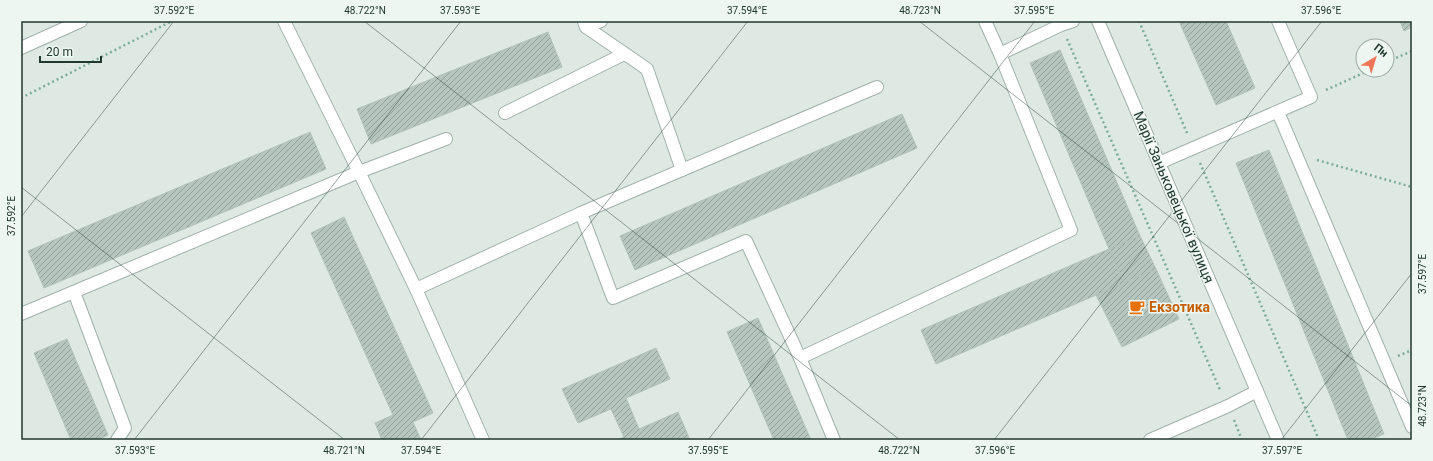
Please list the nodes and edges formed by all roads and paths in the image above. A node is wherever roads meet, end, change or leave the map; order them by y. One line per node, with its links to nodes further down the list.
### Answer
1 (81, 21): 12 (street)
2 (172, 21): 20 (path)
3 (284, 21): 28 (street)
4 (601, 21): 10 (street)
5 (985, 21): 15 (street)
6 (1073, 21): 11 (street)
7 (1098, 21): 26 (street, Марії Заньковецької вулиця)
8 (1139, 21): 24 (path)
9 (1278, 21): 19 (street)
10 (585, 24): 14 (street)
11 (1061, 25): 15 (street); 36 (path)
12 (21, 48)
13 (1412, 51): 16 (path)
14 (624, 54): 22 (street); 27 (street)
15 (1000, 54): 34 (street)
16 (1395, 58)
17 (1355, 77): 19 (path)
18 (877, 87): 27 (street)
19 (1311, 97): 21 (street)
20 (21, 98)
21 (1278, 112): 24 (street); 25 (street)
22 (505, 113)
23 (446, 139): 28 (street)
24 (1193, 148): 26 (street); 44 (path)
25 (1296, 154): 29 (path); 37 (street)
26 (1159, 163): 35 (street, Марії Заньковецької вулиця)
27 (682, 170): 30 (street)
28 (359, 172): 31 (street); 32 (street)
29 (1412, 187)
30 (581, 213): 31 (street); 34 (street)
31 (416, 289): 39 (street)
32 (74, 292): 33 (street); 38 (street)
33 (21, 314)
34 (800, 358): 40 (street)
35 (1257, 391): 36 (street); 43 (street, Марії Заньковецької вулиця)
36 (1228, 406): 41 (street); 42 (path)
37 (1412, 427)
38 (117, 440)
39 (483, 440)
40 (834, 440)
41 (1150, 440)
42 (1242, 440)
43 (1278, 440)
44 (1319, 440)

